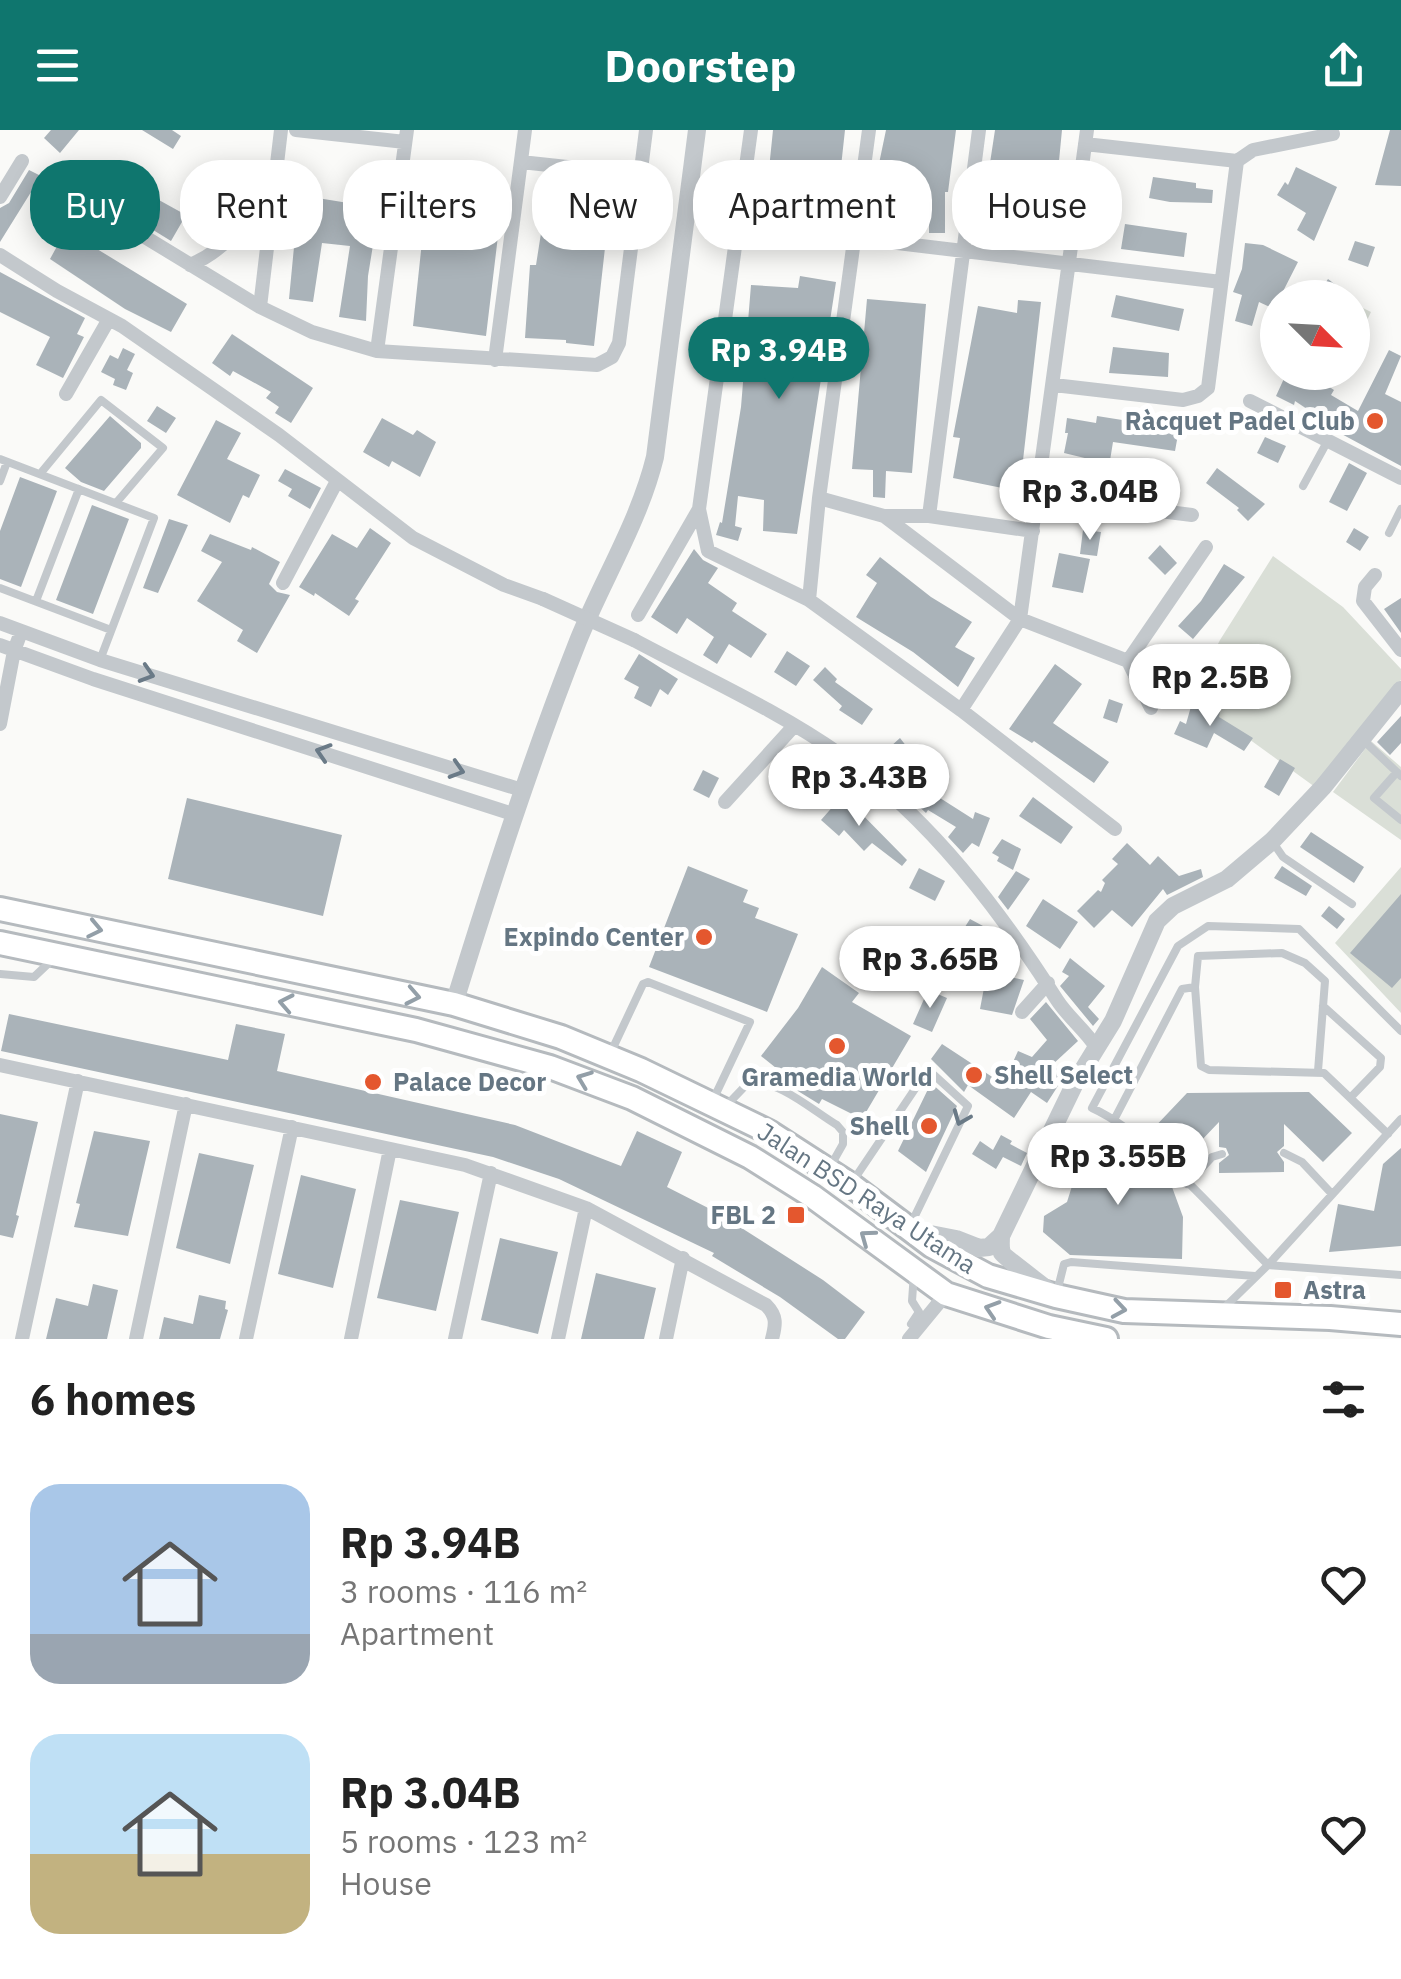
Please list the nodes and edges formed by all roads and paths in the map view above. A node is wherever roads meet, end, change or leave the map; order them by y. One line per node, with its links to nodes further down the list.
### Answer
1 (281, 130): 12 (street)
2 (296, 130): 10 (street)
3 (526, 130): 18 (street)
4 (646, 130): 13 (street)
5 (697, 130): 80 (street)
6 (751, 130): 14 (street)
7 (869, 130): 15 (street)
8 (979, 130): 28 (street)
9 (1333, 134): 17 (street)
10 (406, 136): 35 (street)
11 (1086, 137): 17 (street); 30 (street)
12 (278, 160)
13 (643, 160)
14 (747, 160)
15 (865, 160)
16 (22, 161): 20 (street)
17 (1238, 161): 32 (street)
18 (521, 162): 19 (street); 36 (street)
19 (532, 163)
20 (0, 198)
21 (160, 246): 31 (street)
22 (932, 247): 28 (street)
23 (219, 250): 31 (street)
24 (267, 250): 33 (street)
25 (631, 250): 36 (street)
26 (735, 250): 51 (street)
27 (853, 250): 49 (street)
28 (962, 251): 30 (street); 54 (street)
29 (0, 255): 34 (street)
30 (1070, 264): 32 (street); 37 (street)
31 (190, 265): 33 (street)
32 (1222, 282): 37 (street)
33 (260, 307): 35 (street)
34 (109, 319): 38 (street); 45 (street)
35 (378, 350): 36 (street)
36 (495, 360)
37 (1054, 385): 48 (street)
38 (66, 394)
39 (1250, 402): 40 (street)
40 (1326, 442): 43 (street); 46 (lane)
41 (4, 460): 42 (lane); 44 (lane)
42 (40, 474): 47 (lane); 50 (lane)
43 (1401, 478)
44 (0, 480)
45 (337, 482): 60 (street); 77 (street, bridge)
46 (1303, 486)
47 (79, 489): 50 (lane); 63 (lane)
48 (1038, 496): 55 (street); 56 (street)
49 (820, 498): 53 (street); 62 (street)
50 (116, 503): 67 (lane)
51 (699, 509): 62 (street); 64 (street)
52 (1401, 510): 57 (lane)
53 (884, 516): 54 (street); 65 (street)
54 (929, 516): 56 (street)
55 (1192, 516)
56 (1034, 531): 65 (street)
57 (1389, 533)
58 (1206, 547): 72 (street)
59 (1375, 575): 70 (street)
60 (283, 583)
61 (0, 588): 63 (lane)
62 (809, 600): 75 (street)
63 (36, 602): 67 (lane)
64 (638, 615)
65 (1020, 619): 72 (street); 75 (street)
66 (0, 623): 68 (street)
67 (110, 630): 71 (lane)
68 (21, 632): 69 (street); 71 (street)
69 (7, 648): 76 (street); 82 (street, one-way to 69)
70 (1401, 650)
71 (100, 660): 80 (street, one-way to 80)
72 (1128, 661): 74 (street)
73 (1401, 690): 78 (street)
74 (1152, 708)
75 (961, 710): 84 (street)
76 (0, 724)
77 (794, 726): 81 (street); 91 (street)
78 (1362, 739): 79 (lane); 85 (street)
79 (1399, 774): 83 (lane)
80 (522, 790): 82 (street)
81 (725, 802)
82 (513, 814): 93 (street)
83 (1401, 820)
84 (1115, 829)
85 (1272, 841): 86 (lane); 98 (street)
86 (1352, 904)
87 (0, 909): 93 (main road, Jalan BSD Raya Utama, one-way to 93)
88 (0, 943): 89 (main road, Jalan BSD Raya Utama)
89 (57, 955): 90 (lane); 101 (main road, Jalan BSD Raya Utama, one-way to 89)
90 (0, 974)
91 (1048, 983): 95 (street); 98 (street)
92 (1196, 986): 94 (lane); 102 (lane); 107 (lane)
93 (454, 1004): 97 (main road, Jalan BSD Raya Utama)
94 (1323, 1006): 102 (lane); 104 (lane)
95 (1022, 1012)
96 (1401, 1032): 107 (lane)
97 (561, 1037): 99 (main road, Jalan BSD Raya Utama); 101 (main road)
98 (1096, 1047): 121 (street)
99 (609, 1056): 106 (main road, Jalan BSD Raya Utama); 106 (lane)
100 (0, 1065): 103 (street)
101 (550, 1067): 124 (main road, Jalan BSD Raya Utama, one-way to 101)
102 (1318, 1071): 104 (lane)
103 (78, 1081): 105 (street); 132 (street)
104 (1351, 1097): 110 (lane)
105 (186, 1104): 109 (street); 133 (street)
106 (717, 1107): 114 (main road, Jalan BSD Raya Utama); 114 (lane)
107 (1115, 1118): 116 (lane)
108 (1401, 1119): 110 (lane)
109 (292, 1127): 111 (street); 134 (street)
110 (1393, 1131): 118 (lane)
111 (390, 1148): 115 (street); 135 (street)
112 (1284, 1153): 118 (lane)
113 (1222, 1154): 116 (lane)
114 (828, 1170): 117 (main road, Jalan BSD Raya Utama)
115 (491, 1173): 119 (street); 136 (street)
116 (1187, 1184): 123 (lane)
117 (851, 1185): 120 (main road, Jalan BSD Raya Utama); 120 (lane, one-way to 120)
118 (1332, 1194): 123 (lane)
119 (586, 1208): 122 (street); 137 (street)
120 (908, 1230): 121 (street); 128 (main road, Jalan BSD Raya Utama)
121 (1001, 1236): 128 (street)
122 (684, 1258): 138 (street); 139 (street)
123 (1268, 1265): 125 (lane); 126 (lane)
124 (914, 1270): 127 (main road, Jalan BSD Raya Utama); 131 (lane)
125 (1255, 1276): 128 (lane); 129 (lane)
126 (1401, 1276)
127 (946, 1294): 131 (street); 140 (main road, Jalan BSD Raya Utama, one-way to 127)
128 (1056, 1296): 129 (main road, Jalan BSD Raya Utama, one-way to 129)
129 (1215, 1316): 130 (main road, Jalan BSD Raya Utama)
130 (1401, 1324)
131 (910, 1332)
132 (22, 1339)
133 (136, 1339)
134 (246, 1339)
135 (351, 1339)
136 (455, 1339)
137 (558, 1339)
138 (666, 1339)
139 (772, 1339)
140 (1106, 1339)

